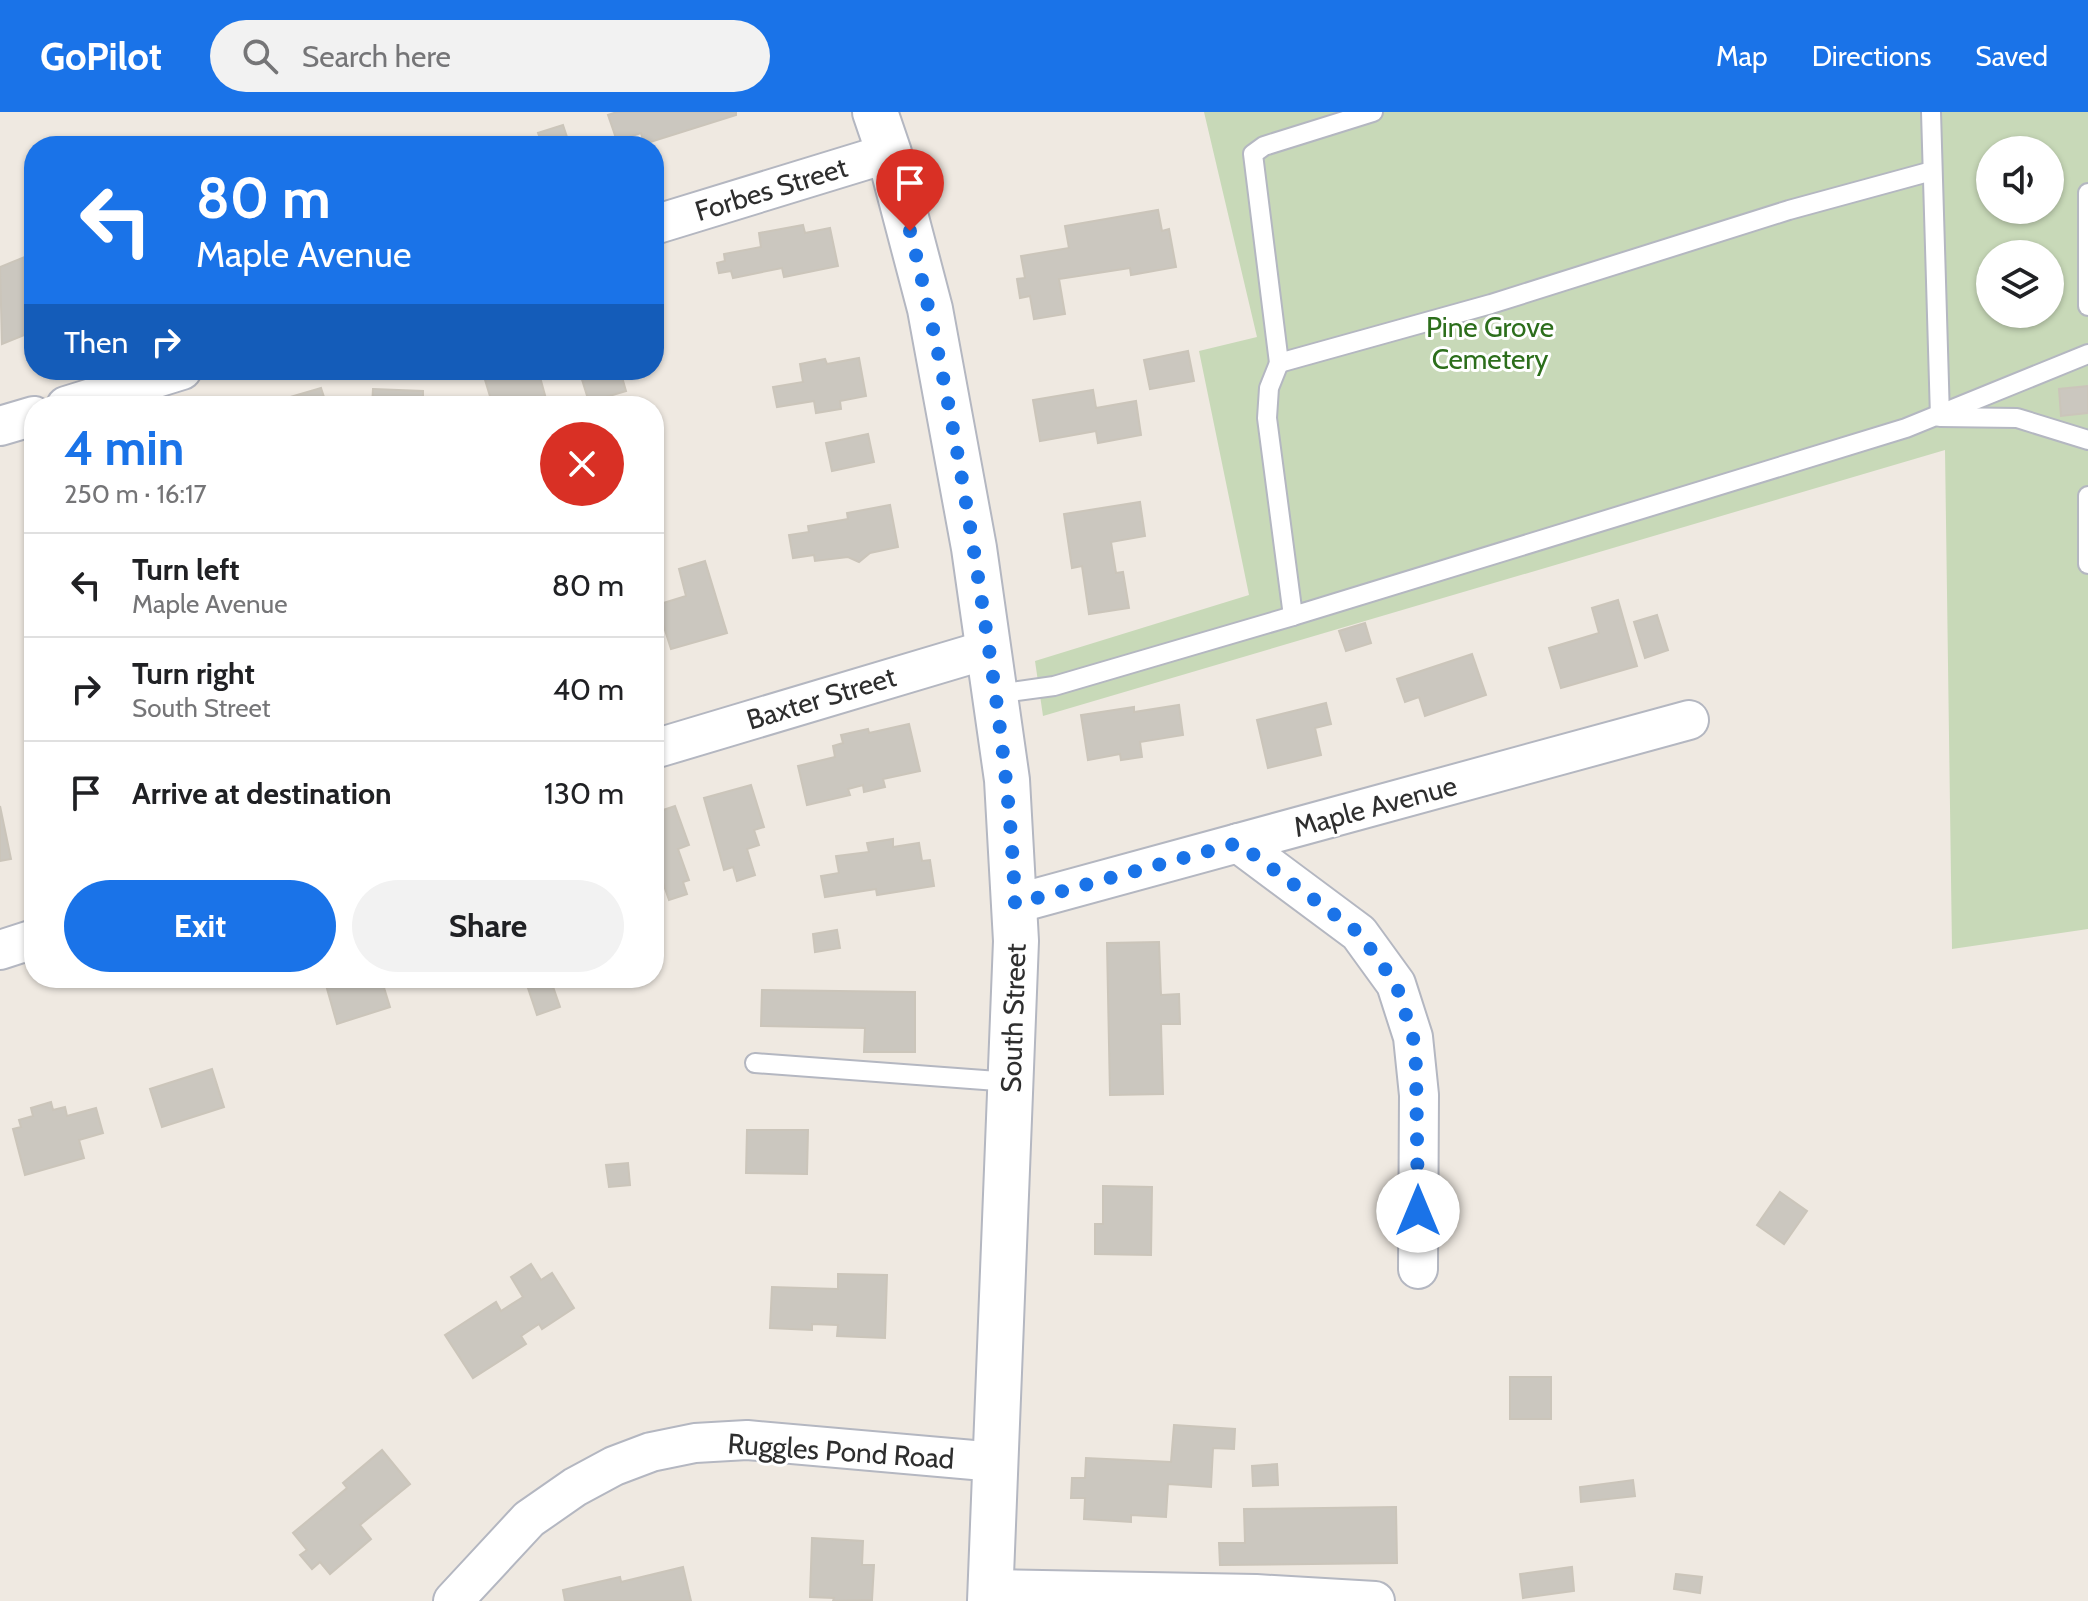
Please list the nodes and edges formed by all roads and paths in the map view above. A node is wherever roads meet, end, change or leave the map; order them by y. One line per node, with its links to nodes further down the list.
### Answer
1 (875, 112): 4 (main road, South Street)
2 (1373, 112): 10 (lane)
3 (1931, 112): 5 (lane)
4 (889, 153): 7 (street, Forbes Street); 20 (main road, South Street)
5 (1932, 171): 10 (lane); 13 (lane)
6 (2088, 193): 8 (lane)
7 (664, 222)
8 (2088, 306)
9 (2088, 354): 13 (lane)
10 (1279, 363): 19 (lane)
11 (150, 380): 12 (street)
12 (98, 396)
13 (1940, 417): 16 (lane); 19 (lane)
14 (24, 419): 15 (street)
15 (0, 426)
16 (2088, 440)
17 (2088, 496): 18 (lane)
18 (2088, 564)
19 (1293, 616): 21 (lane)
20 (989, 649): 21 (main road, South Street); 23 (street, Baxter Street)
21 (996, 694): 25 (main road, South Street)
22 (1689, 720): 24 (street, Maple Avenue)
23 (664, 746)
24 (1238, 843): 25 (street, Maple Avenue); 30 (street)
25 (1015, 904): 29 (main road, South Street)
26 (24, 942): 27 (street)
27 (0, 950)
28 (755, 1063): 29 (lane)
29 (1011, 1082): 31 (main road, South Street)
30 (1418, 1269)
31 (996, 1462): 32 (main road, South Street); 33 (street, Ruggles Pond Road)
32 (990, 1595): 34 (street)
33 (453, 1601)
34 (1375, 1601)

